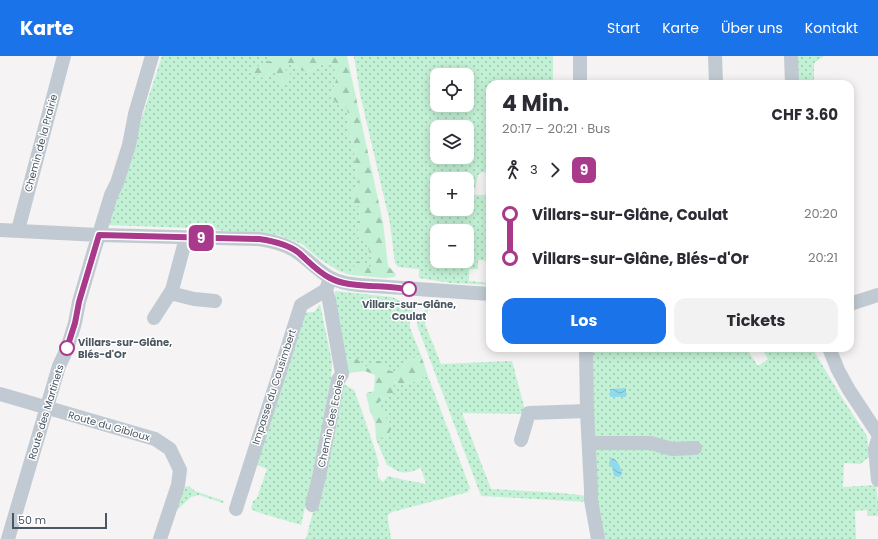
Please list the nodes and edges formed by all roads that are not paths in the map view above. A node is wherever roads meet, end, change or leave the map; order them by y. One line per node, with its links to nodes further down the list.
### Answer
1 (64, 56): 10 (street, Chemin de la Prairie)
2 (152, 56): 11 (street, Route des Martinets)
3 (580, 56): 6 (street)
4 (715, 56): 7 (street)
5 (791, 56): 8 (street)
6 (580, 80)
7 (716, 80)
8 (792, 80)
9 (0, 230): 10 (street)
10 (18, 230): 11 (street)
11 (99, 235): 12 (street); 23 (street, Route des Martinets)
12 (186, 238): 13 (street); 14 (street)
13 (328, 284): 15 (street); 31 (street, Chemin des Ecoles); 32 (street, Impasse du Cousimbert)
14 (170, 294): 17 (street); 19 (street)
15 (486, 294)
16 (878, 295): 18 (street)
17 (215, 301)
18 (854, 303)
19 (154, 318)
20 (586, 352): 24 (street)
21 (831, 352): 25 (street)
22 (0, 394): 23 (street, Route du Gibloux)
23 (47, 408): 33 (street, Route des Martinets); 34 (street, Route du Gibloux)
24 (587, 411): 27 (street); 28 (street)
25 (878, 434)
26 (878, 439): 30 (street)
27 (522, 440)
28 (589, 443): 29 (street); 35 (street)
29 (695, 448)
30 (878, 480)
31 (312, 505)
32 (236, 509)
33 (8, 539)
34 (160, 539)
35 (598, 539)

